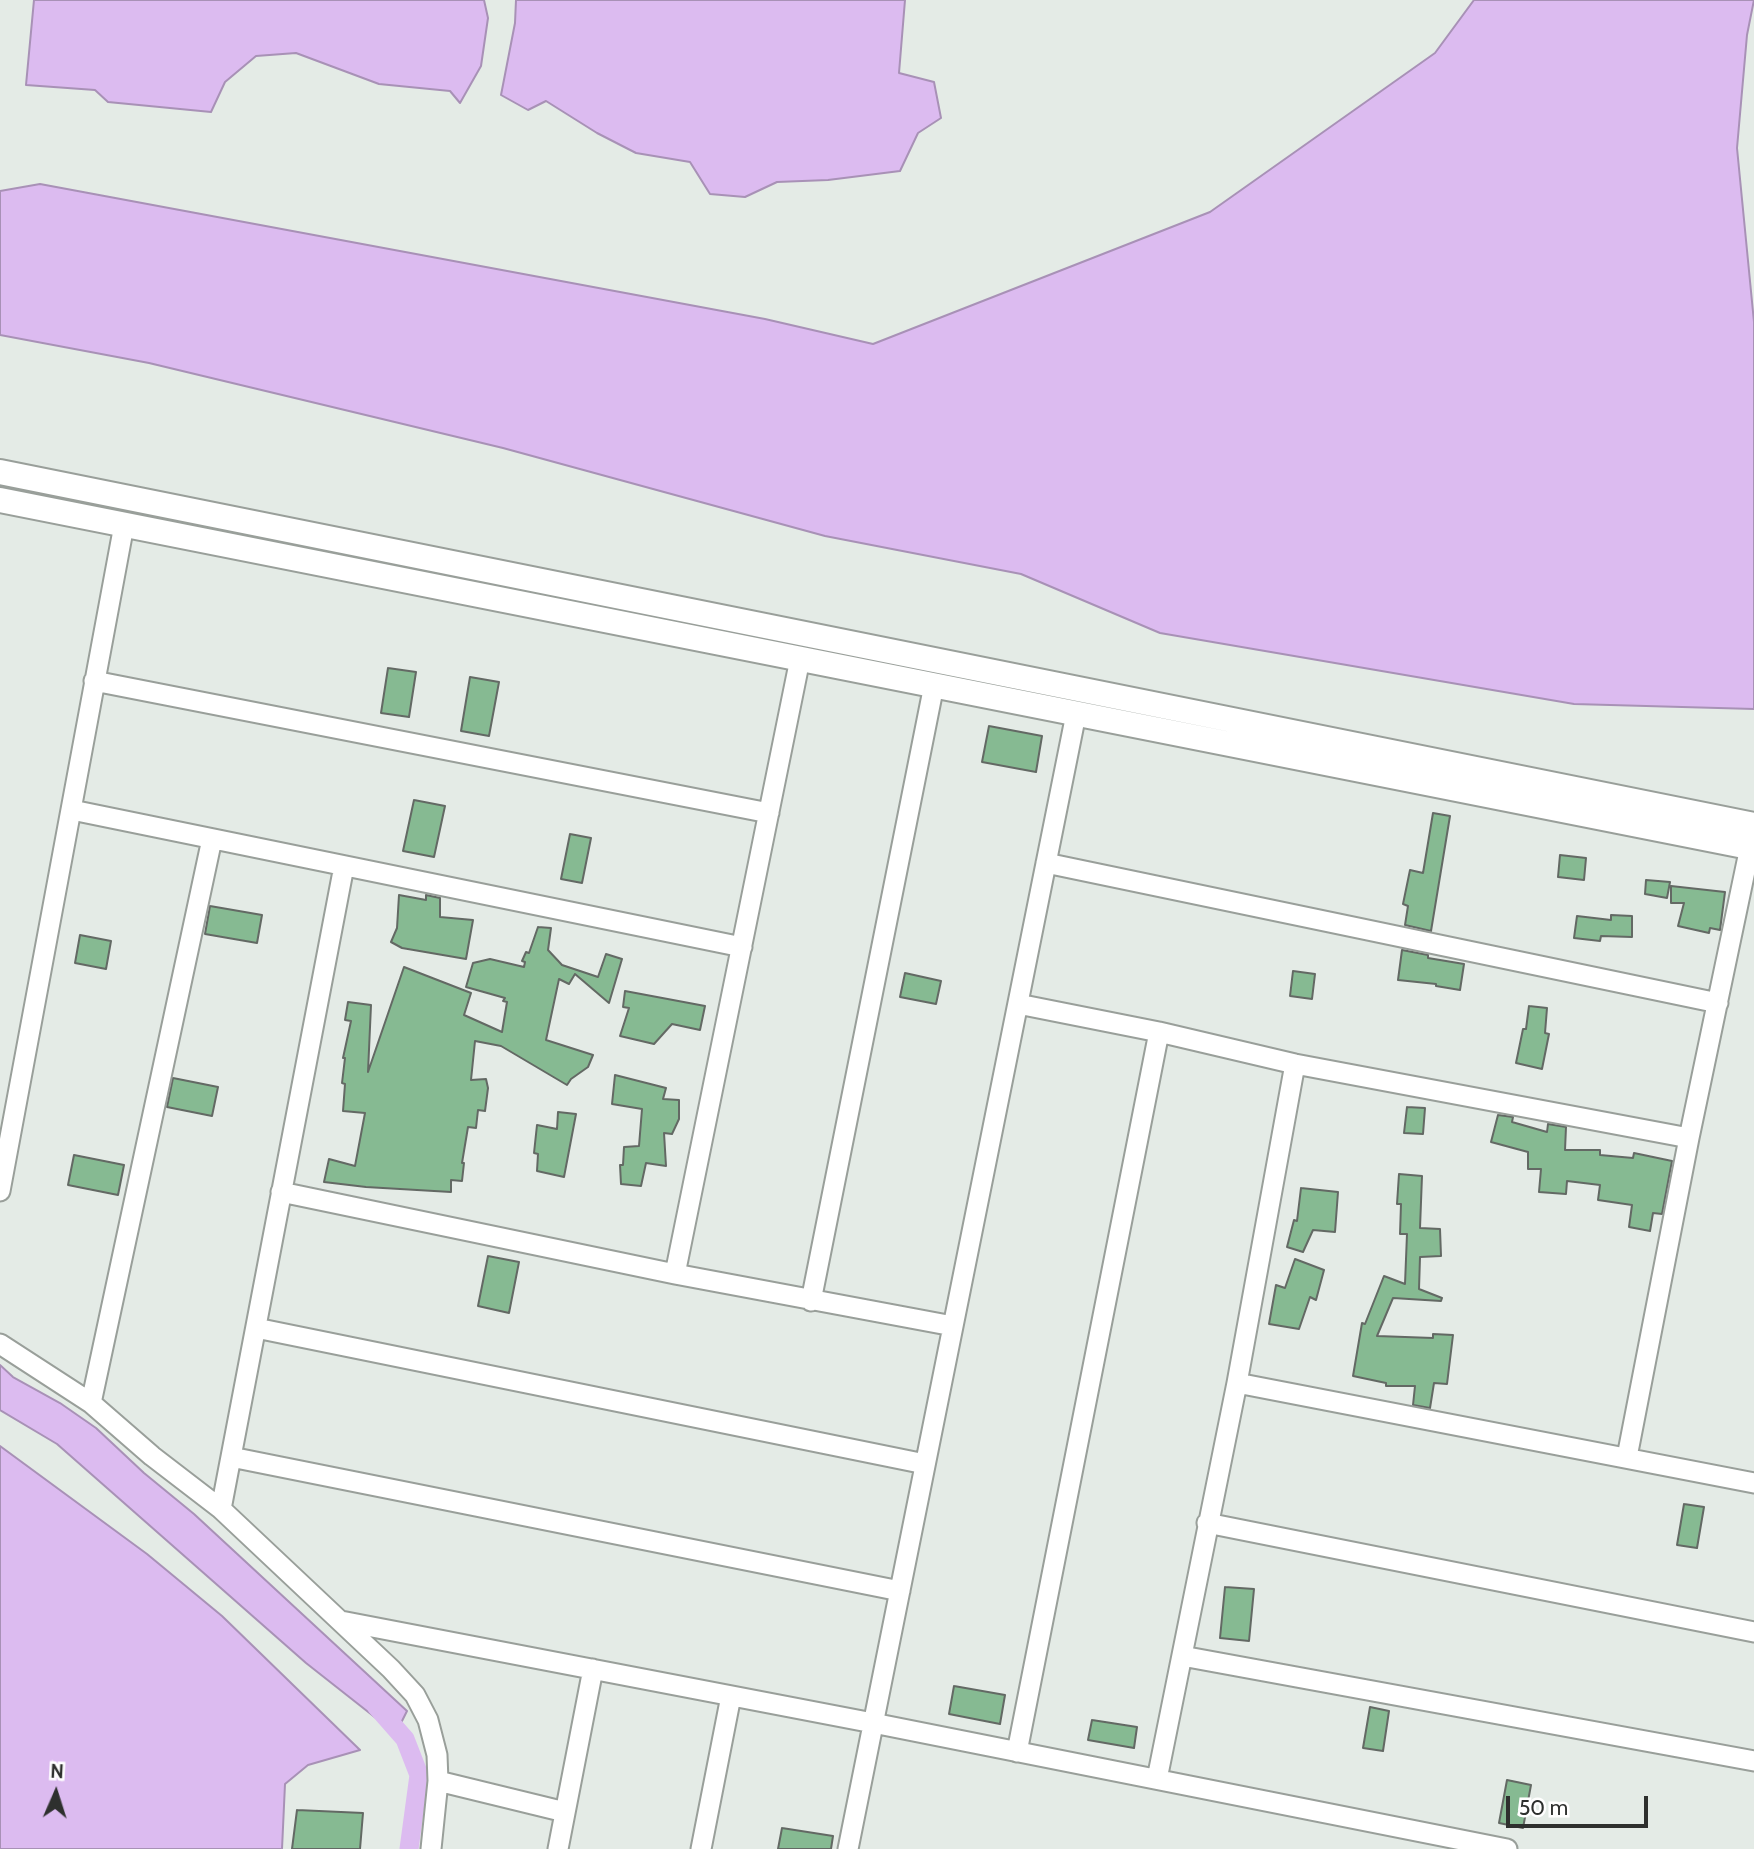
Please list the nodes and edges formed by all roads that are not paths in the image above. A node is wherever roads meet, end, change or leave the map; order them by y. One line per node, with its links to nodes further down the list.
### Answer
1 (0, 472): 11 (street)
2 (0, 500): 3 (street)
3 (124, 525): 4 (street); 5 (street)
4 (800, 659): 6 (street); 9 (street)
5 (94, 681): 8 (street); 9 (street)
6 (933, 685): 7 (street); 23 (street)
7 (1076, 714): 11 (street); 12 (street)
8 (72, 810): 10 (street); 20 (street)
9 (769, 813): 14 (street)
10 (212, 839): 13 (street); 28 (street)
11 (1753, 840): 15 (street)
12 (1046, 863): 15 (street); 16 (street)
13 (344, 866): 14 (street); 21 (street)
14 (742, 947): 22 (street)
15 (1718, 1003): 19 (street)
16 (1018, 1004): 17 (street); 24 (street)
17 (1159, 1032): 18 (street); 42 (street)
18 (1295, 1064): 19 (street); 27 (street)
19 (1689, 1139): 30 (street)
20 (0, 1191)
21 (281, 1192): 22 (street); 25 (street)
22 (675, 1274): 23 (street)
23 (811, 1301): 24 (street)
24 (953, 1326): 31 (street)
25 (256, 1328): 29 (street); 31 (street)
26 (0, 1344): 28 (street)
27 (1237, 1384): 30 (street); 34 (street)
28 (90, 1403): 33 (street)
29 (231, 1457): 33 (street); 35 (street)
30 (1627, 1457): 32 (street)
31 (925, 1464): 35 (street)
32 (1754, 1483)
33 (221, 1509): 36 (street)
34 (1207, 1523): 37 (street); 38 (street)
35 (900, 1591): 41 (street)
36 (341, 1621): 39 (street); 45 (street)
37 (1754, 1632)
38 (1182, 1657): 43 (street); 44 (street)
39 (593, 1669): 40 (street); 46 (street)
40 (731, 1696): 41 (street); 49 (street)
41 (873, 1723): 42 (street); 50 (street)
42 (1017, 1752): 44 (street)
43 (1754, 1761)
44 (1157, 1779): 51 (street)
45 (438, 1782): 46 (street); 47 (street)
46 (565, 1812): 48 (street)
47 (431, 1849)
48 (558, 1849)
49 (701, 1849)
50 (848, 1849)
51 (1507, 1849)

